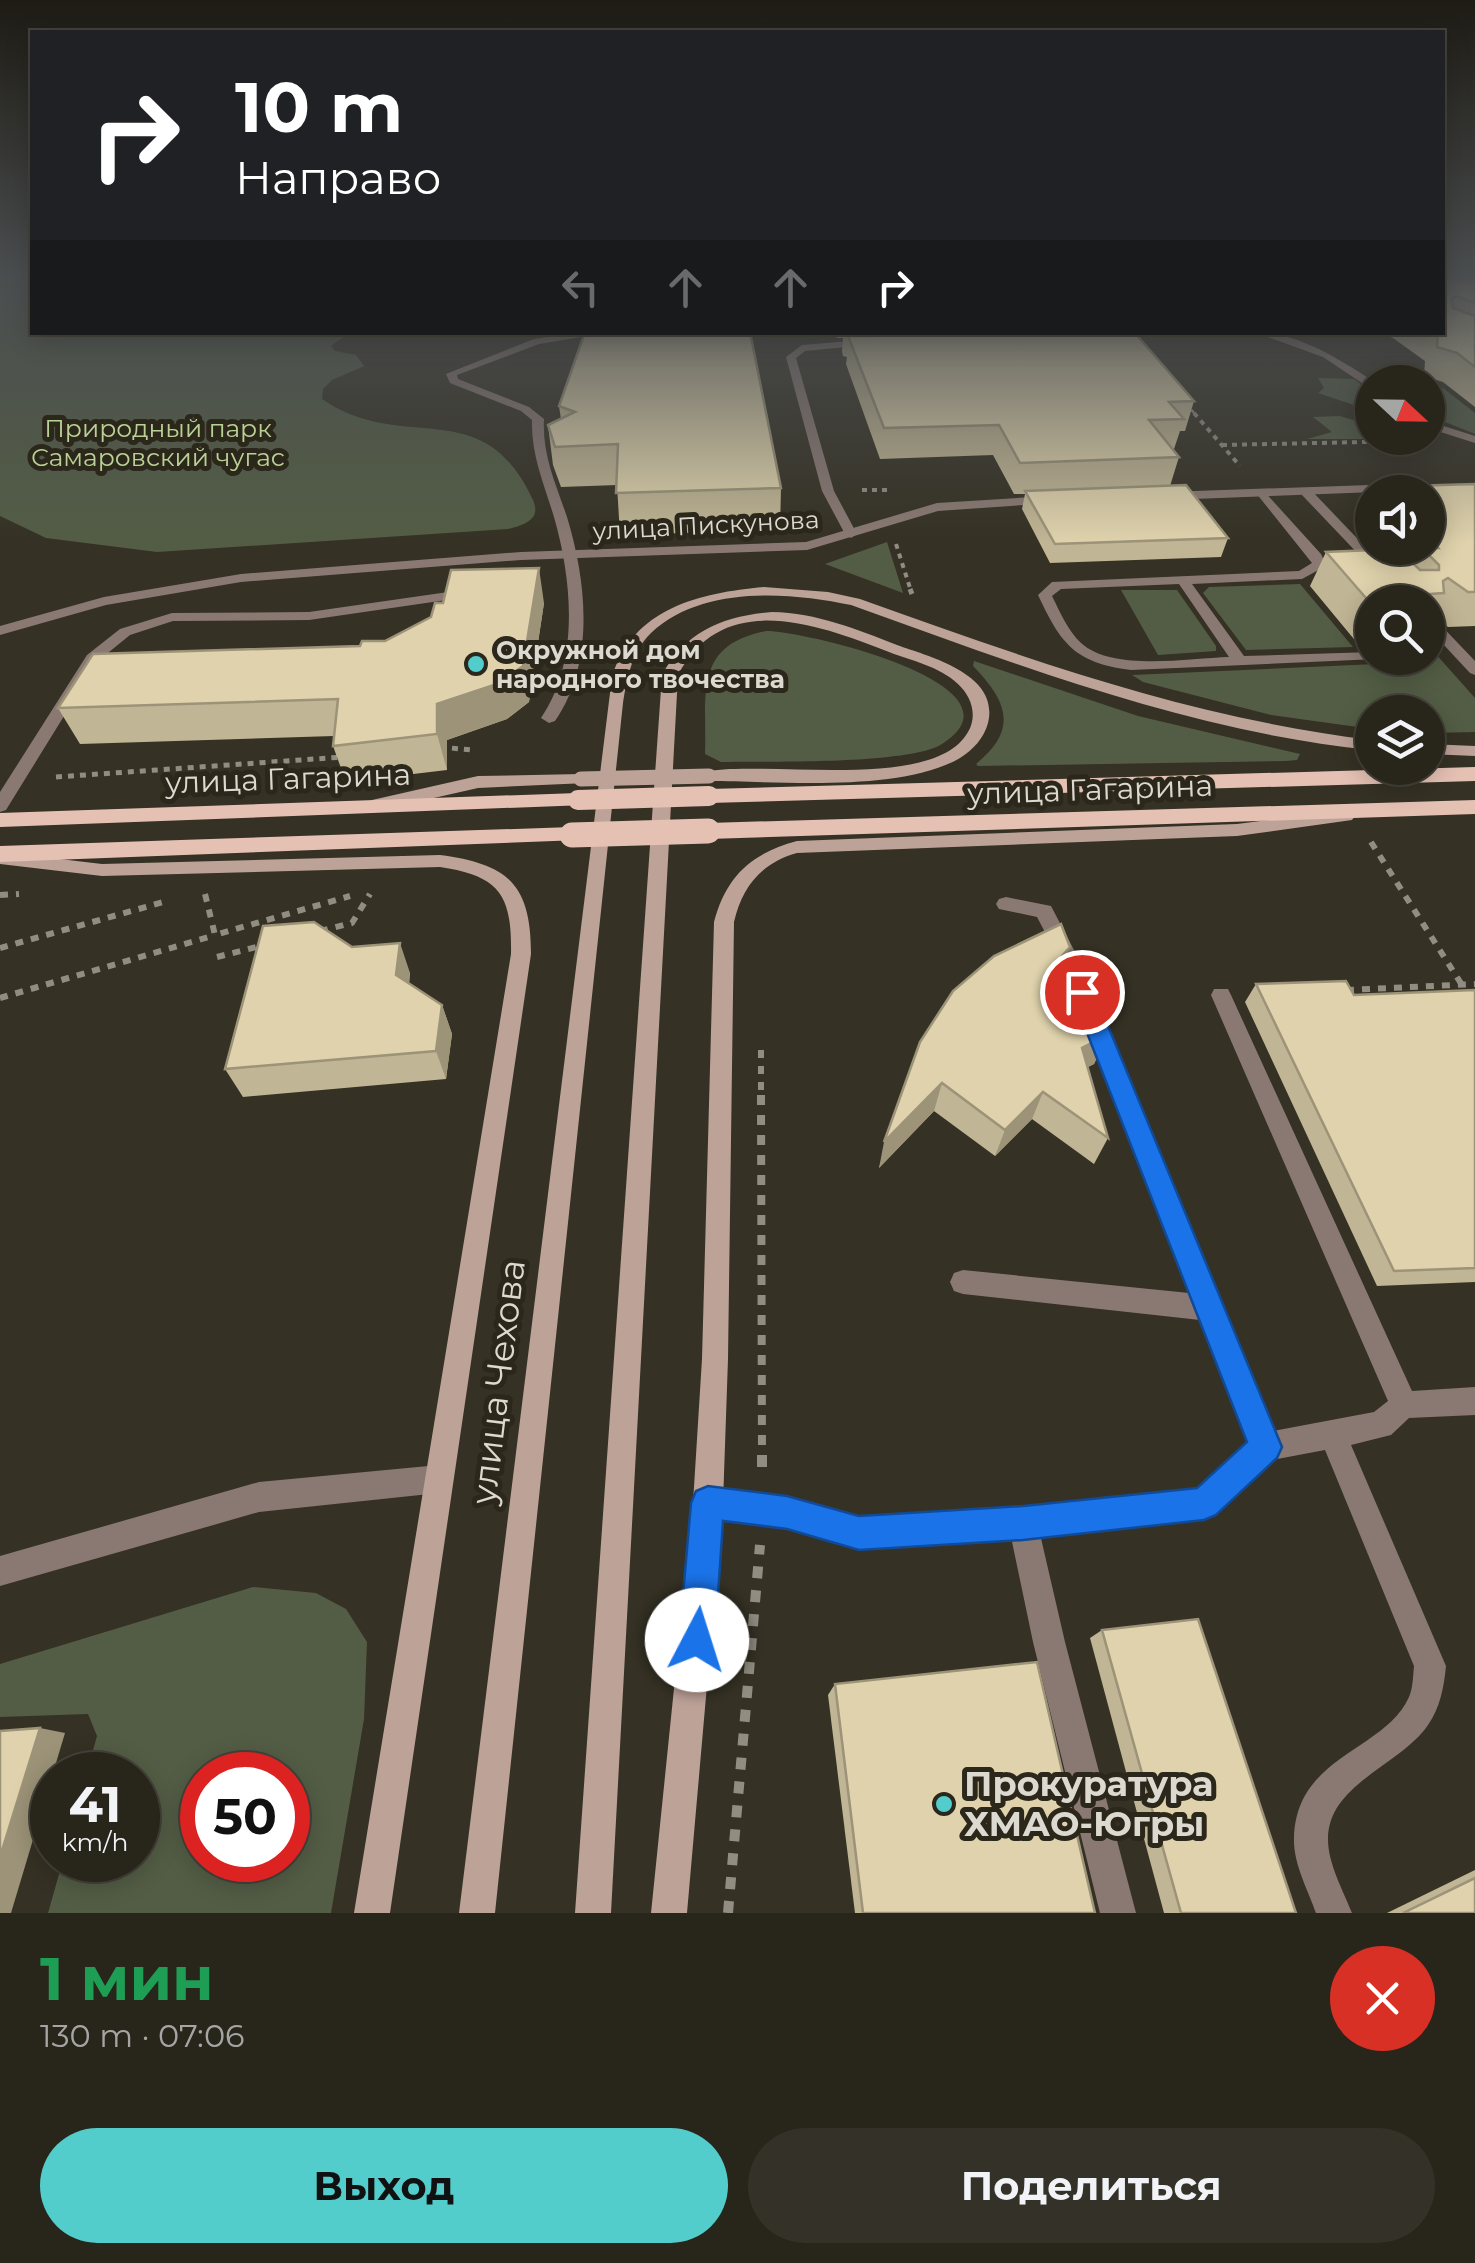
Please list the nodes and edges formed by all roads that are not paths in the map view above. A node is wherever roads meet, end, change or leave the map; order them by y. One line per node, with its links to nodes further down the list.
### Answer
1 (476, 364): 11 (street)
2 (792, 364): 10 (street)
3 (1445, 430): 4 (street)
4 (1475, 440)
5 (1355, 490): 6 (street)
6 (1306, 492): 7 (street); 13 (street)
7 (1262, 493): 8 (street); 12 (street)
8 (1154, 497)
9 (1060, 500): 10 (street, улица Пискунова)
10 (851, 534): 11 (street, улица Пискунова)
11 (568, 554): 15 (street, улица Пискунова); 20 (street)
12 (1182, 580): 18 (street); 18 (street)
13 (1395, 585)
14 (488, 589): 30 (street)
15 (0, 631)
16 (1445, 638): 19 (street)
17 (1355, 657): 18 (street)
18 (1239, 660)
19 (1475, 670)
20 (549, 718)
21 (1355, 743): 50 (main road, улица Чехова)
22 (1445, 750): 23 (main road)
23 (1475, 751)
24 (1475, 763): 27 (main road)
25 (888, 772): 28 (main road); 29 (main road); 51 (main road)
26 (1475, 774): 27 (main road, улица Гагарина)
27 (1354, 778): 29 (main road, улица Гагарина)
28 (709, 786): 29 (main road, улица Гагарина); 33 (main road, улица Гагарина, bridge)
29 (742, 795)
30 (0, 806)
31 (1475, 807): 32 (main road, улица Гагарина)
32 (1378, 812): 34 (main road, улица Гагарина); 35 (main road)
33 (0, 820)
34 (1044, 821): 35 (main road); 36 (main road, улица Гагарина, bridge)
35 (910, 842): 46 (main road)
36 (0, 856): 45 (main road)
37 (1006, 904): 40 (street)
38 (1221, 996): 42 (street)
39 (963, 1282): 40 (street)
40 (1208, 1308): 44 (street)
41 (1475, 1400): 42 (street)
42 (1404, 1404): 43 (street)
43 (1332, 1434): 44 (street); 54 (street)
44 (1266, 1447): 47 (street)
45 (438, 1479): 48 (street); 49 (main road)
46 (708, 1503): 47 (street); 52 (main road)
47 (1023, 1523): 53 (street)
48 (0, 1571)
49 (372, 1913)
50 (476, 1913)
51 (594, 1913)
52 (669, 1913)
53 (1118, 1913)
54 (1334, 1913)

